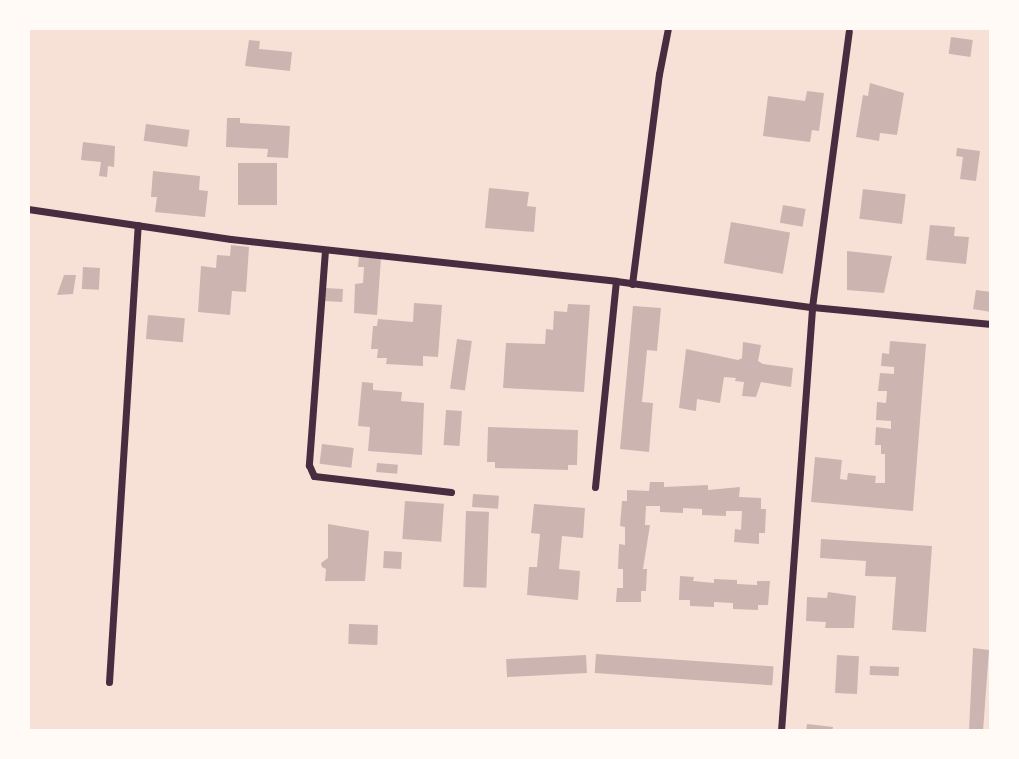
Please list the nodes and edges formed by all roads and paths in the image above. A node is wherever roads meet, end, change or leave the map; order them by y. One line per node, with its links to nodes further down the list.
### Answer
1 (668, 28): 7 (street)
2 (849, 31): 8 (street)
3 (28, 209): 4 (street)
4 (138, 226): 5 (street); 12 (street)
5 (325, 250): 6 (street); 11 (street)
6 (616, 281): 7 (street); 10 (street)
7 (632, 284): 8 (street)
8 (812, 307): 9 (street); 13 (street)
9 (991, 324)
10 (595, 488)
11 (451, 492)
12 (109, 682)
13 (781, 731)

